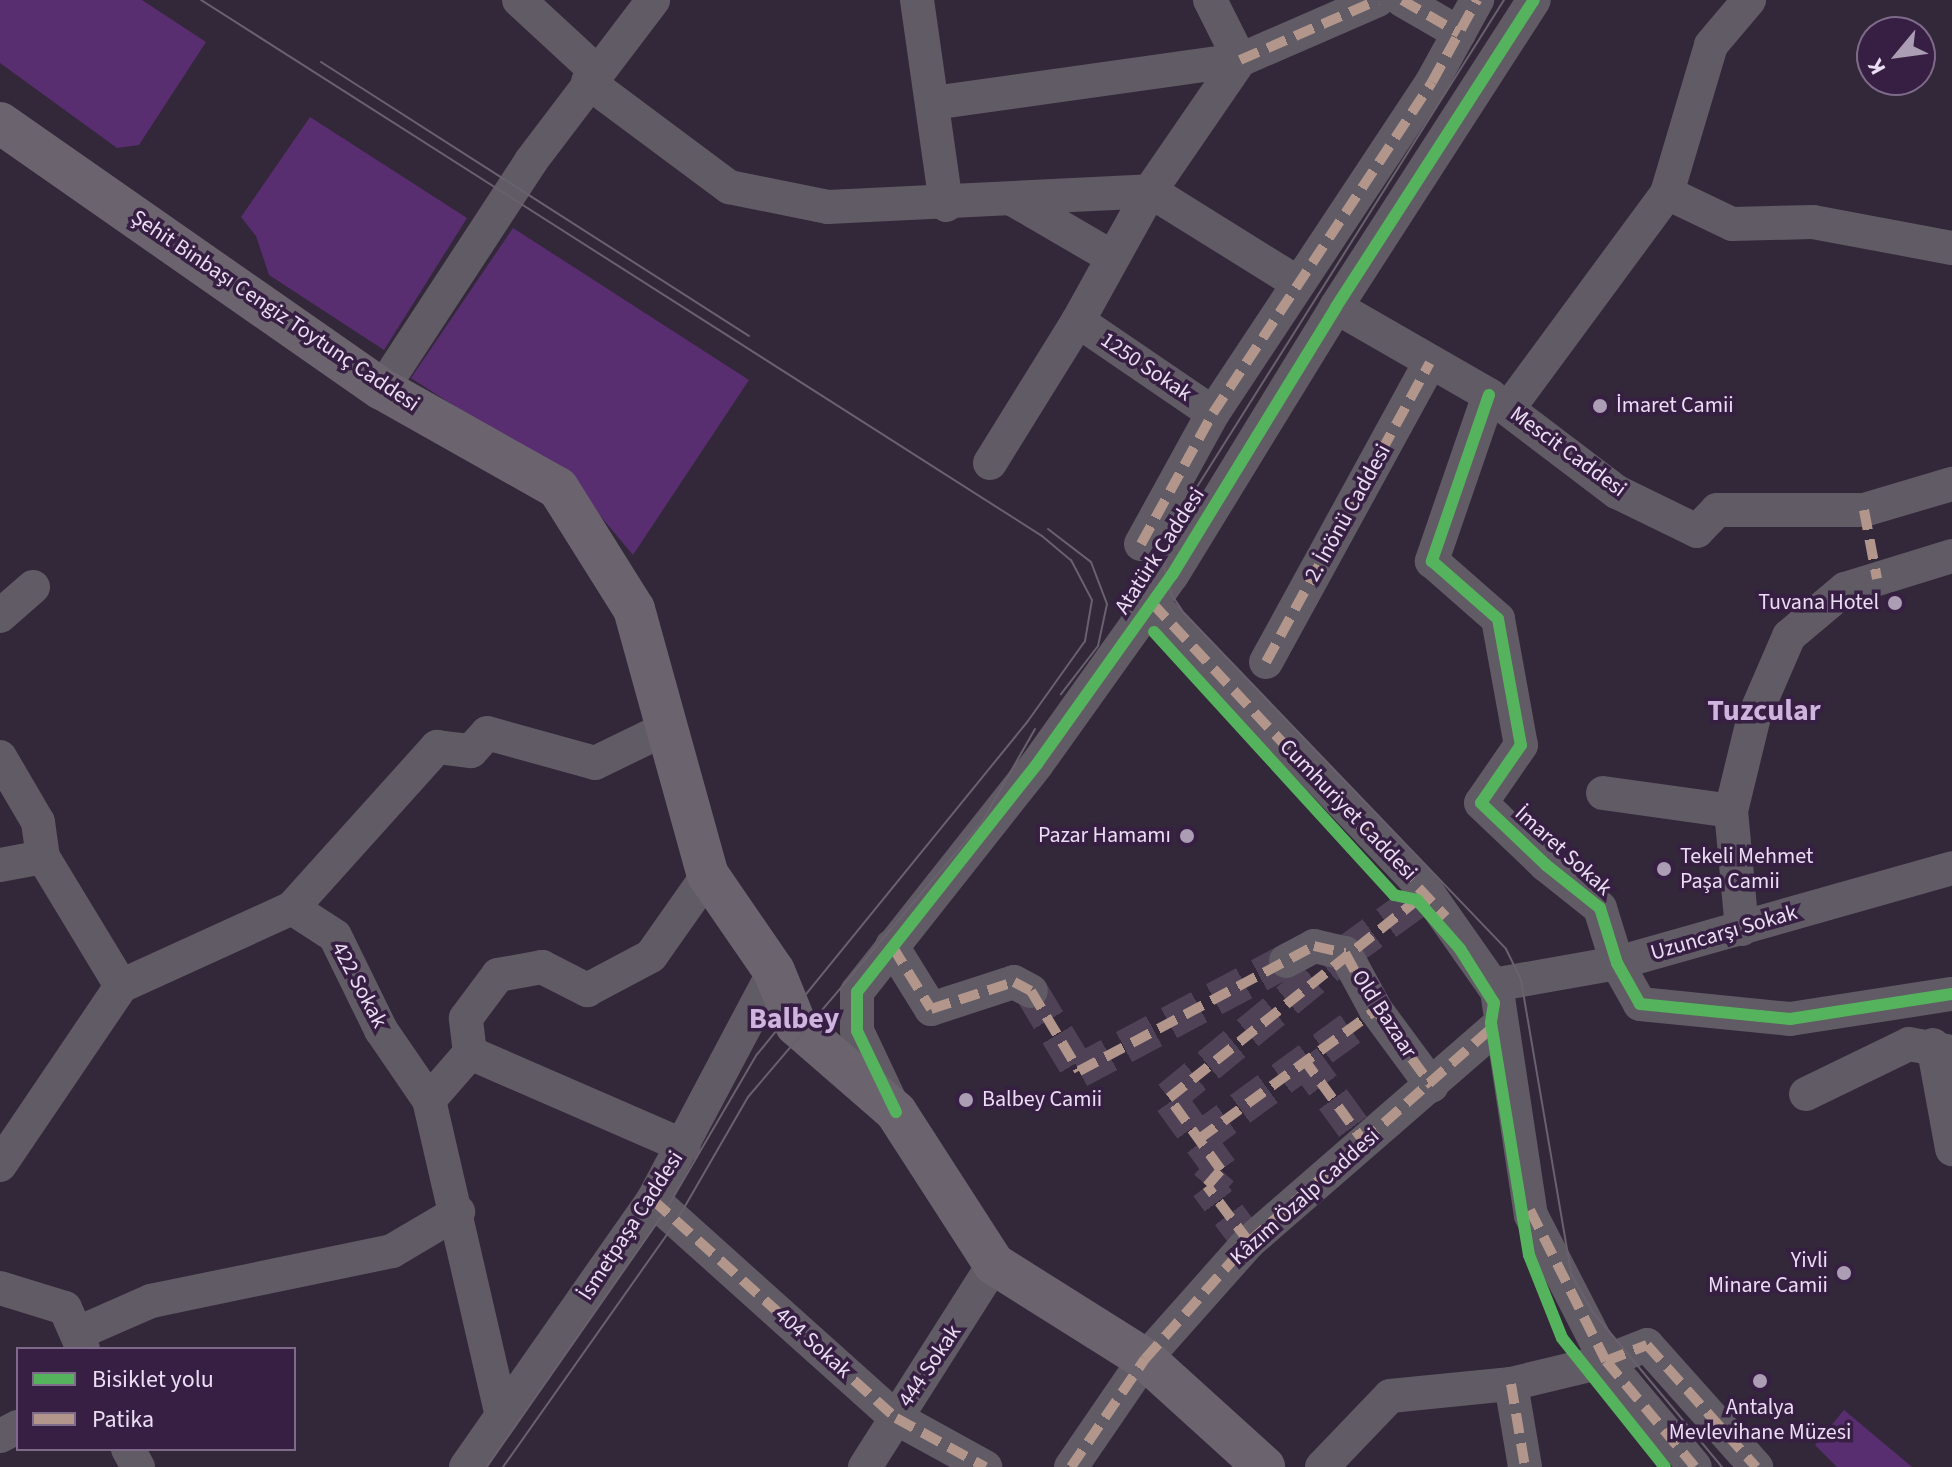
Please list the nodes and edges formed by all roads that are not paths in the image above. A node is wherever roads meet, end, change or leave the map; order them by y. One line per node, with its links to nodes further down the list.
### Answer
1 (653, 0): 12 (street)
2 (917, 0): 13 (street)
3 (1210, 0): 11 (street)
4 (1378, 0): 11 (street)
5 (1402, 0): 10 (street)
6 (1477, 0): 10 (street)
7 (1534, 0): 22 (street, Atatürk Caddesi)
8 (1749, 0): 16 (street)
9 (523, 1): 12 (street)
10 (1459, 33): 21 (street)
11 (1240, 60): 13 (street); 15 (street)
12 (592, 76): 18 (street); 25 (street)
13 (933, 103): 18 (street)
14 (0, 123): 25 (main road, Şehit Binbaşı Cengiz Toytunç Caddesi)
15 (1150, 191): 17 (street); 20 (street); 21 (street)
16 (1667, 193): 19 (street); 26 (street)
17 (1014, 200): 18 (street); 20 (street)
18 (946, 205)
19 (1952, 248)
20 (1112, 257): 23 (street)
21 (1298, 283): 27 (street)
22 (1336, 307): 24 (street, Mescit Caddesi); 33 (street, Atatürk Caddesi)
23 (1078, 321): 27 (street, 1250 Sokak); 28 (street)
24 (1430, 363): 26 (street, Mescit Caddesi); 35 (street, 2. İnönü Caddesi)
25 (382, 389): 36 (main road, Şehit Binbaşı Cengiz Toytunç Caddesi)
26 (1498, 402): 29 (street, Mescit Caddesi); 48 (street, İmaret Sokak)
27 (1213, 413): 30 (street)
28 (990, 463)
29 (1951, 481)
30 (1141, 544)
31 (1952, 556): 39 (street)
32 (33, 587): 34 (street)
33 (1152, 603): 46 (street, Atatürk Caddesi); 50 (street, Cumhuriyet Caddesi)
34 (0, 616)
35 (1266, 662)
36 (667, 728): 43 (main road, Şehit Binbaşı Cengiz Toytunç Caddesi); 44 (street)
37 (0, 757): 40 (street)
38 (1603, 793): 39 (street)
39 (1731, 811): 45 (street)
40 (43, 857): 41 (street); 51 (street)
41 (0, 865)
42 (1952, 868): 45 (street, Uzuncarşı Sokak)
43 (708, 875): 49 (main road, Şehit Binbaşı Cengiz Toytunç Caddesi); 56 (street)
44 (292, 908): 51 (street); 59 (street, 422 Sokak)
45 (1742, 929): 48 (street, Uzuncarşı Sokak)
46 (892, 946): 52 (street); 60 (street, Atatürk Caddesi)
47 (1286, 961): 57 (street, Old Bazaar)
48 (1617, 963): 50 (street, Uzuncarşı Sokak); 53 (street)
49 (774, 971): 60 (main road, Şehit Binbaşı Cengiz Toytunç Caddesi); 61 (street, İsmetpaşa Caddesi)
50 (1493, 985): 54 (street, Cumhuriyet Caddesi)
51 (121, 986): 63 (street)
52 (1031, 991)
53 (1952, 994)
54 (1501, 1023): 57 (street, Kâzım Özalp Caddesi); 70 (street, Cumhuriyet Caddesi)
55 (1943, 1048): 58 (street); 62 (street)
56 (470, 1053): 59 (street); 61 (street)
57 (1432, 1086): 69 (street, Kâzım Özalp Caddesi)
58 (1806, 1094)
59 (429, 1100): 65 (street, 422 Sokak)
60 (896, 1112): 66 (main road, Şehit Binbaşı Cengiz Toytunç Caddesi)
61 (684, 1146): 64 (street, İsmetpaşa Caddesi)
62 (1952, 1149)
63 (0, 1165)
64 (653, 1200): 72 (street, İsmetpaşa Caddesi); 73 (street, 404 Sokak)
65 (458, 1212): 68 (street); 72 (street, 422 Sokak)
66 (994, 1264): 69 (main road, Şehit Binbaşı Cengiz Toytunç Caddesi); 73 (street, 444 Sokak)
67 (0, 1288): 68 (street)
68 (75, 1330)
69 (1145, 1359): 77 (street, Kâzım Özalp Caddesi); 78 (main road, Şehit Binbaşı Cengiz Toytunç Caddesi)
70 (1606, 1361): 71 (street); 81 (street, Cumhuriyet Caddesi); 82 (street)
71 (1511, 1384): 79 (street); 80 (street)
72 (502, 1417): 74 (street, İsmetpaşa Caddesi)
73 (896, 1418): 75 (street, 444 Sokak); 76 (street, 404 Sokak)
74 (466, 1467)
75 (865, 1467)
76 (985, 1467)
77 (1071, 1467)
78 (1264, 1467)
79 (1322, 1467)
80 (1525, 1467)
81 (1695, 1467)
82 (1756, 1467)

